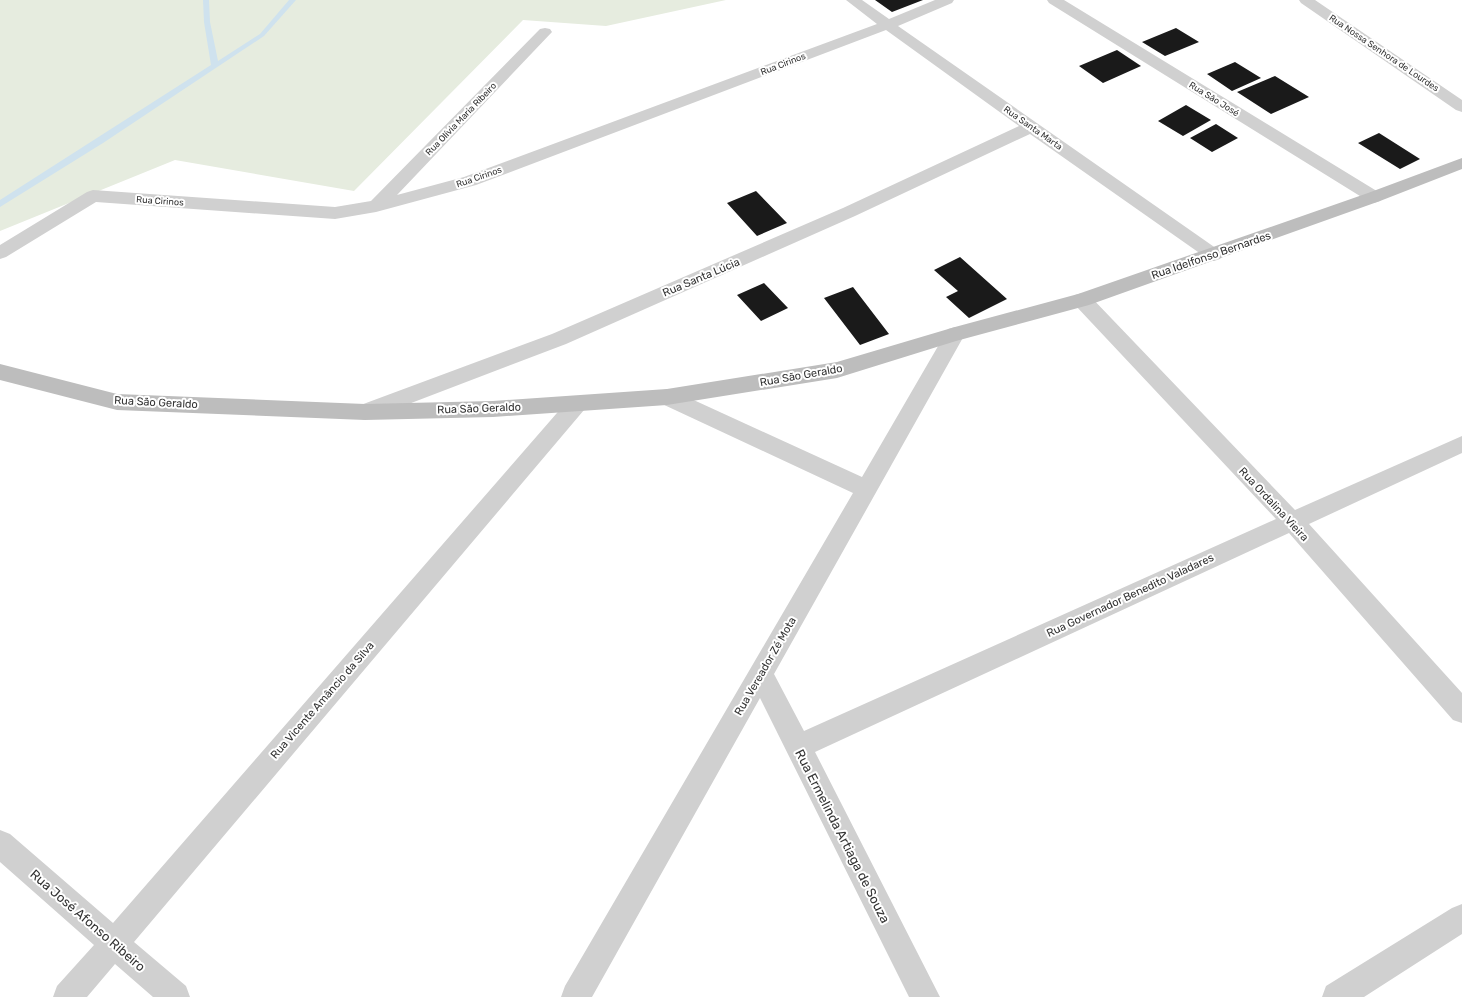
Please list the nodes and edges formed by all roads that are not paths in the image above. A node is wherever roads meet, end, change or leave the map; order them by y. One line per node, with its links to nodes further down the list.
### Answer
1 (853, 0): 5 (street, Rua Santa Marta)
2 (947, 0): 5 (street, Rua Cirinos)
3 (1054, 0): 10 (street, Rua São José)
4 (1306, 0): 7 (street, Rua Nossa Senhora de Lourdes)
5 (888, 25): 8 (street, Rua Santa Marta); 11 (street, Rua Cirinos)
6 (545, 32): 11 (street, Rua Olívia Maria Ribeiro)
7 (1462, 107)
8 (1031, 127): 13 (street, Rua Santa Marta); 19 (street, Rua Santa Lúcia)
9 (1462, 162): 10 (street, Rua Idelfonso Bernardes)
10 (1374, 197): 13 (street, Rua Idelfonso Bernardes)
11 (376, 206): 12 (street, Rua Cirinos)
12 (0, 253)
13 (1214, 255): 14 (street, Rua Idelfonso Bernardes)
14 (1082, 300): 15 (street, Rua Idelfonso Bernardes); 22 (street, Rua Ordalina Vieira)
15 (955, 334): 17 (street, Rua São Geraldo); 21 (street, Rua Vereador Zé Mota)
16 (0, 372): 19 (street, Rua São Geraldo)
17 (666, 397): 18 (street, Rua São Geraldo); 21 (street)
18 (577, 404): 19 (street, Rua São Geraldo); 28 (street, Rua Vicente Amâncio da Silva)
19 (365, 412)
20 (1462, 444): 22 (street, Rua Governador Benedito Valadares)
21 (866, 490): 23 (street, Rua Vereador Zé Mota)
22 (1292, 521): 24 (street, Rua Ordalina Vieira); 25 (street, Rua Governador Benedito Valadares)
23 (761, 674): 25 (street, Rua Ermelinda Artiaga de Souza); 31 (street, Rua Vereador Zé Mota)
24 (1462, 711)
25 (798, 747): 32 (street, Rua Ermelinda Artiaga de Souza)
26 (0, 844): 28 (street, Rua José Afonso Ribeiro)
27 (1462, 918): 33 (street)
28 (113, 944): 29 (street, Rua Vicente Amâncio da Silva); 30 (street, Rua José Afonso Ribeiro)
29 (68, 997)
30 (175, 997)
31 (576, 997)
32 (925, 997)
33 (1337, 997)

